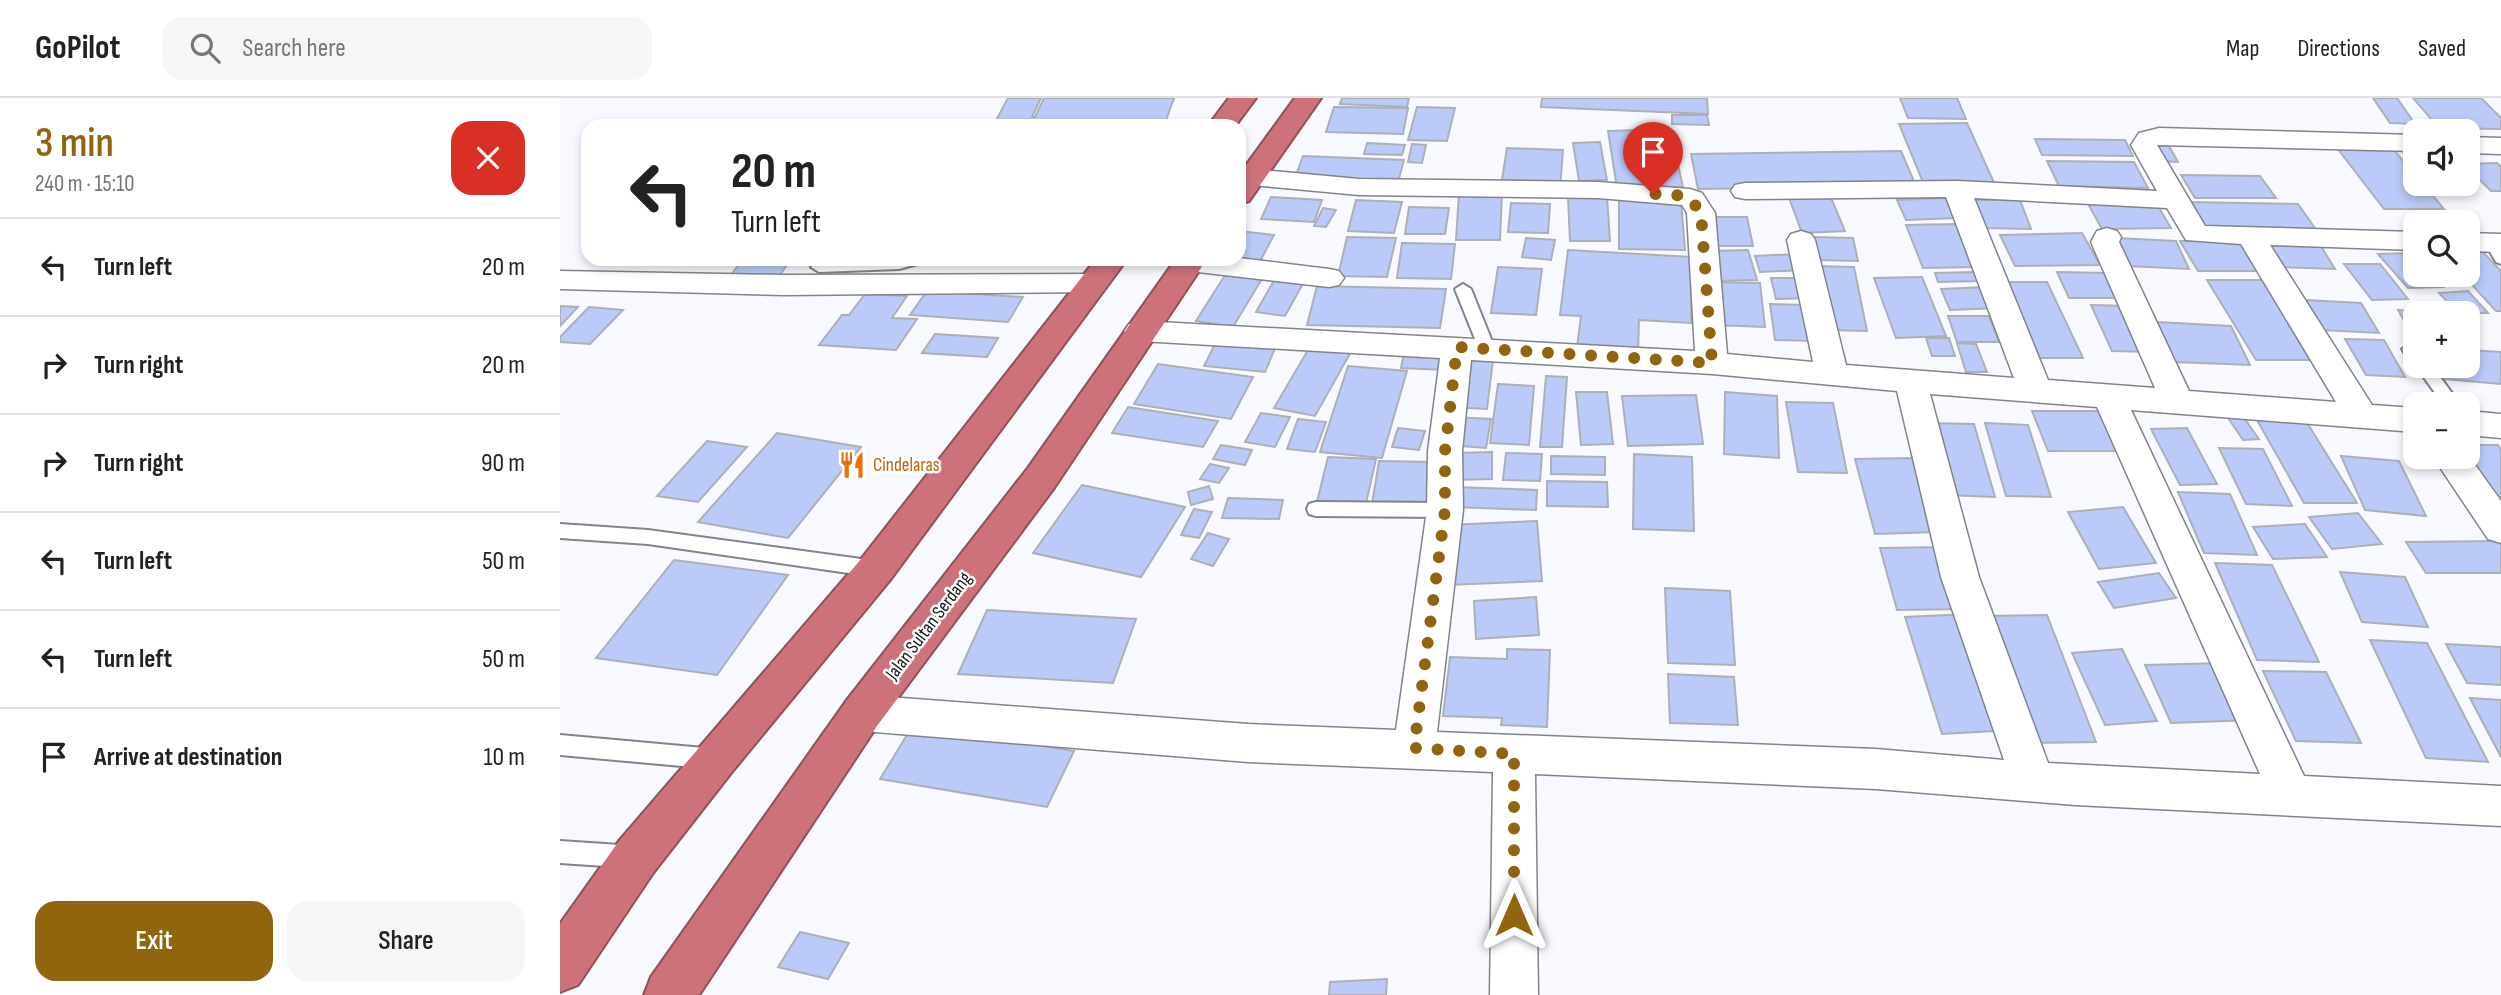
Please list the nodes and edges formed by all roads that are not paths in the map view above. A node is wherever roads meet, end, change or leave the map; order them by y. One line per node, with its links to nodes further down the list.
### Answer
1 (1243, 98): 3 (highway)
2 (1308, 98): 7 (highway)
3 (1226, 119)
4 (2403, 143): 11 (street)
5 (2480, 145): 6 (street)
6 (2501, 146)
7 (1246, 185)
8 (1246, 186): 26 (street)
9 (1957, 189): 10 (street); 11 (street); 30 (street)
10 (1745, 191)
11 (2176, 200): 13 (street)
12 (2106, 237): 33 (street)
13 (2251, 237): 15 (street); 34 (street)
14 (1801, 240): 27 (street)
15 (2403, 241)
16 (846, 266): 19 (lane)
17 (1186, 266): 24 (highway, Jalan Sultan Serdang)
18 (1231, 266): 21 (street)
19 (819, 267)
20 (1103, 271): 22 (street); 43 (highway)
21 (1329, 278)
22 (560, 280)
23 (1464, 289): 25 (lane)
24 (1140, 331): 25 (street); 44 (highway, Jalan Sultan Serdang)
25 (1472, 348): 26 (street); 40 (street)
26 (1712, 363): 27 (street)
27 (1832, 375): 29 (street)
28 (2432, 378): 31 (lane)
29 (1910, 380): 30 (street); 49 (street)
30 (2035, 389): 32 (street)
31 (2443, 392)
32 (2109, 395): 33 (street); 50 (street)
33 (2178, 402): 34 (street)
34 (2361, 415): 35 (street)
35 (2403, 419)
36 (2480, 424): 37 (street)
37 (2501, 426)
38 (2458, 469): 41 (street)
39 (1316, 509): 40 (lane)
40 (1445, 510): 46 (street)
41 (2501, 529)
42 (560, 531): 43 (lane)
43 (876, 569): 48 (highway)
44 (862, 713): 46 (street); 55 (highway, Jalan Sultan Serdang)
45 (560, 745): 48 (lane)
46 (1414, 748): 47 (street)
47 (1514, 754): 49 (street); 56 (street)
48 (715, 759): 53 (highway)
49 (2032, 779): 50 (street)
50 (2291, 795): 51 (street)
51 (2501, 806)
52 (560, 852): 53 (lane)
53 (636, 858): 54 (highway)
54 (560, 967)
55 (669, 995)
56 (1514, 995)

